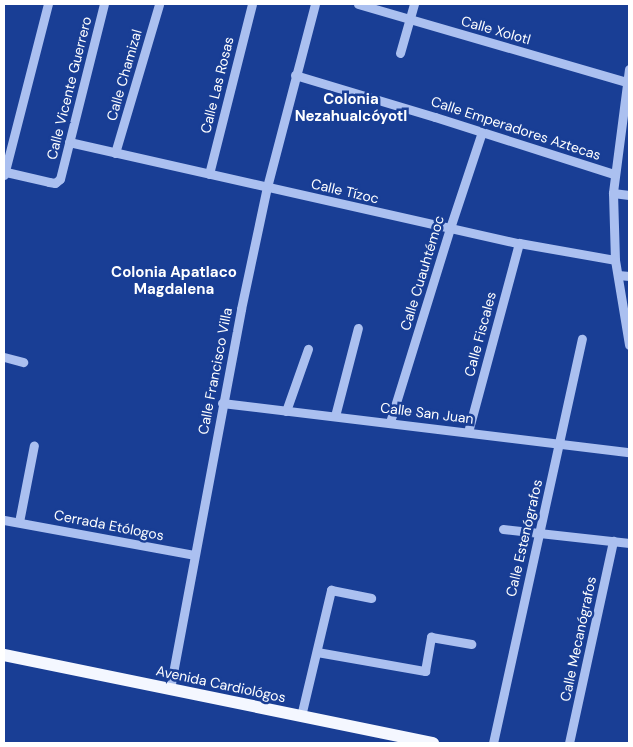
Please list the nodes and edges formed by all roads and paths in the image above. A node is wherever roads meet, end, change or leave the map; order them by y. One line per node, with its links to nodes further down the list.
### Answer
1 (48, 4): 16 (street)
2 (104, 4): 14 (street, Calle Vicente Guerrero)
3 (159, 4): 15 (street, Calle Chamizal)
4 (252, 4): 17 (street, Calle Las Rosas)
5 (315, 4): 11 (street, Calle Francisco Villa)
6 (358, 4): 8 (street, Calle Xolotl)
7 (414, 4): 8 (street)
8 (410, 19): 9 (street); 12 (street, Calle Xolotl)
9 (400, 53)
10 (629, 69): 12 (street)
11 (296, 75): 13 (street, Calle Emperadores Aztecas); 19 (street, Calle Francisco Villa)
12 (627, 82): 18 (street)
13 (482, 132): 18 (street, Calle Emperadores Aztecas); 22 (street, Calle Cuauhtémoc)
14 (69, 142): 15 (street, Calle Tízoc); 16 (street, Calle Vicente Guerrero)
15 (115, 153): 17 (street, Calle Tízoc)
16 (5, 173)
17 (209, 174): 19 (street, Calle Tízoc)
18 (614, 174): 20 (street)
19 (267, 187): 22 (street, Calle Tízoc); 33 (street, Calle Francisco Villa)
20 (612, 192): 21 (street); 24 (street)
21 (629, 195)
22 (450, 228): 23 (street, Calle Tízoc); 36 (street, Calle Cuauhtémoc)
23 (519, 243): 24 (street, Calle Tízoc); 37 (street, Calle Fiscales)
24 (615, 260): 25 (street)
25 (618, 274): 26 (street); 29 (street)
26 (629, 276)
27 (358, 328): 35 (street)
28 (582, 339): 38 (street, Calle Estenógrafos)
29 (629, 345)
30 (308, 349): 34 (street)
31 (4, 357): 32 (street)
32 (23, 362)
33 (222, 403): 34 (street, Calle San Juan); 47 (street, Calle Francisco Villa)
34 (286, 411): 35 (street, Calle San Juan)
35 (335, 416): 36 (street, Calle San Juan)
36 (390, 422): 37 (street, Calle San Juan)
37 (468, 432): 38 (street, Calle San Juan)
38 (560, 444): 40 (street, Calle San Juan); 44 (street, Calle Estenógrafos)
39 (34, 445): 42 (street)
40 (629, 452)
41 (4, 520): 42 (street, Cerrada Etólogos)
42 (19, 522): 47 (street, Cerrada Etólogos)
43 (503, 529): 44 (street)
44 (539, 534): 45 (street); 55 (street, Calle Estenógrafos)
45 (613, 541): 46 (street); 56 (street, Calle Mecanógrafos)
46 (629, 543)
47 (194, 556): 52 (street, Calle Francisco Villa)
48 (371, 598): 50 (street)
49 (471, 644): 50 (street)
50 (317, 652): 53 (street)
51 (4, 654): 52 (main road, Avenida Cardiológos)
52 (170, 689): 53 (main road, Avenida Cardiológos)
53 (301, 716): 54 (main road, Avenida Cardiológos)
54 (433, 743)
55 (493, 743)
56 (569, 743)

